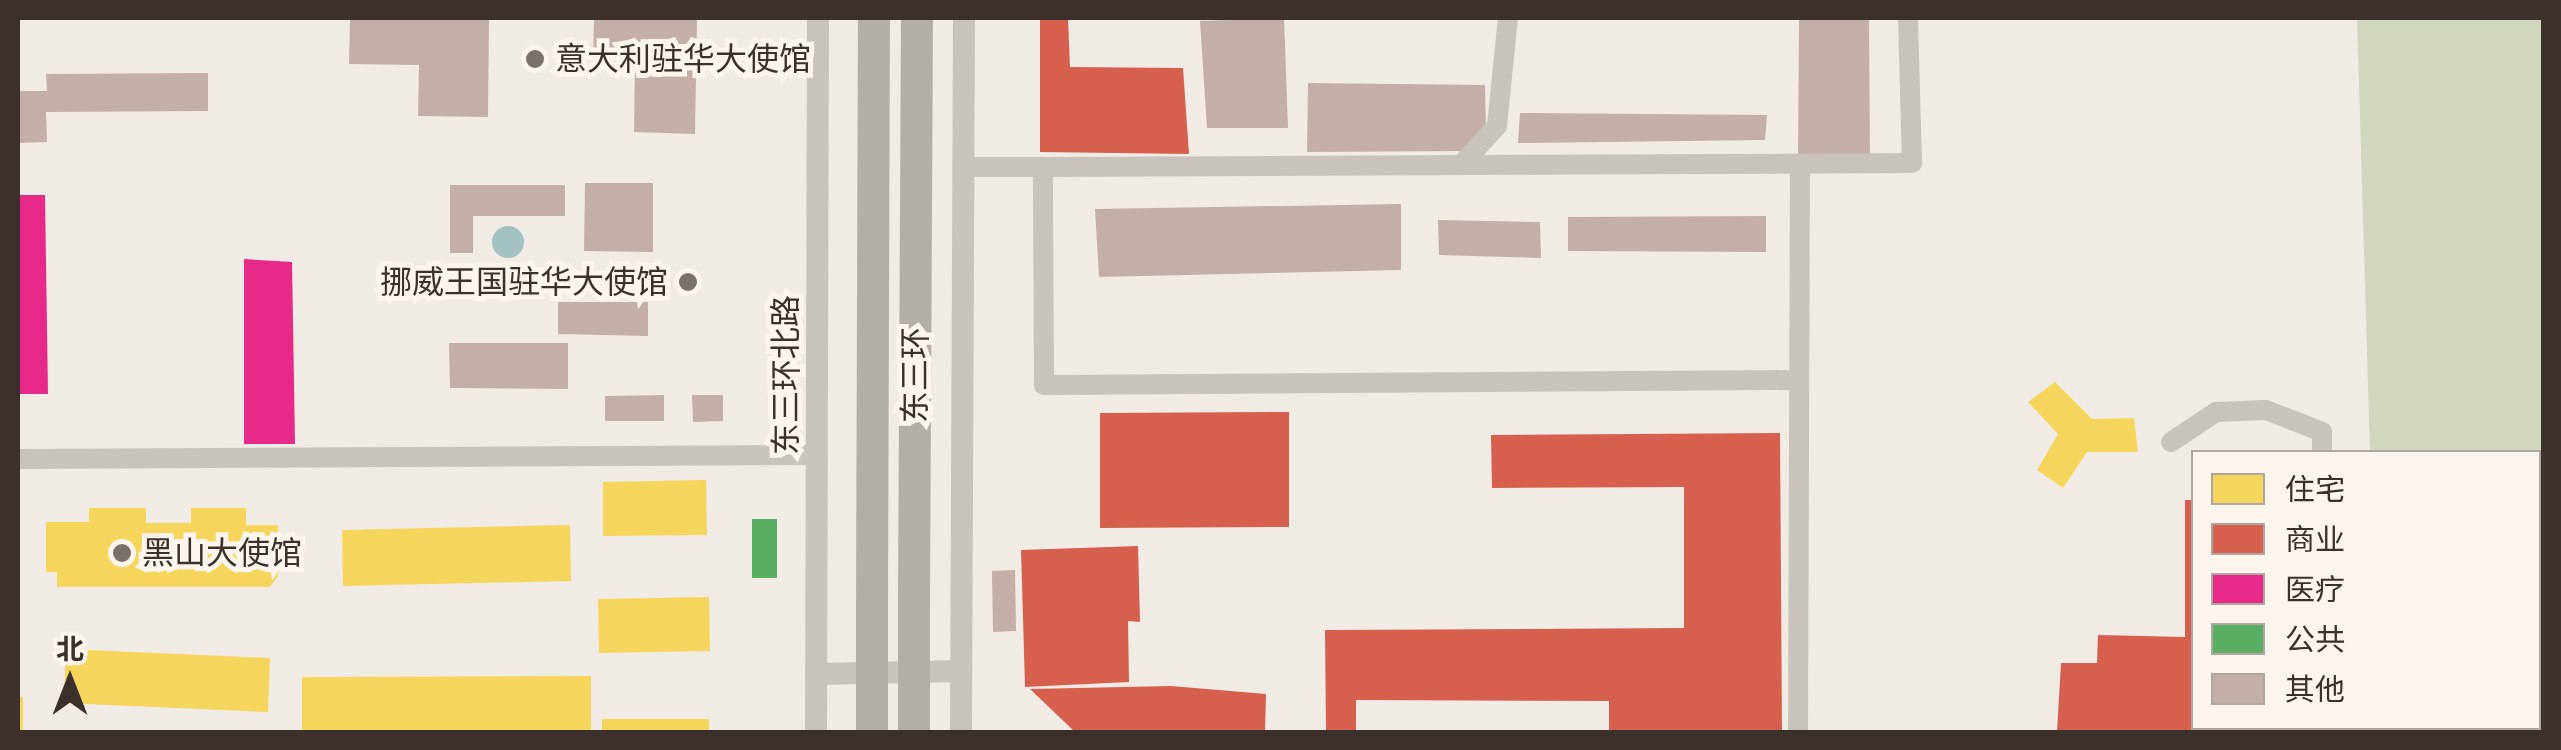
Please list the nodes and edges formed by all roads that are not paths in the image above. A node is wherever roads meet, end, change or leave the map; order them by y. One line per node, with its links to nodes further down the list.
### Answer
1 (818, 18): 14 (street, 东三环北路)
2 (874, 18): 19 (highway, 东三环, bridge)
3 (917, 18): 20 (highway, 东三环, bridge)
4 (964, 18): 9 (street)
5 (1508, 18): 7 (street)
6 (1908, 18): 8 (street)
7 (1461, 164): 8 (street); 10 (street)
8 (1800, 164): 11 (street)
9 (963, 166): 10 (street); 16 (street)
10 (1043, 167): 11 (street)
11 (1798, 380): 22 (street)
12 (2171, 442): 13 (street)
13 (2322, 450)
14 (818, 455): 15 (street); 17 (street, 东三环北路)
15 (18, 458)
16 (961, 671): 17 (street); 21 (street)
17 (816, 674): 18 (street, 东三环北路)
18 (816, 732)
19 (872, 732)
20 (914, 732)
21 (960, 732)
22 (1798, 732)

